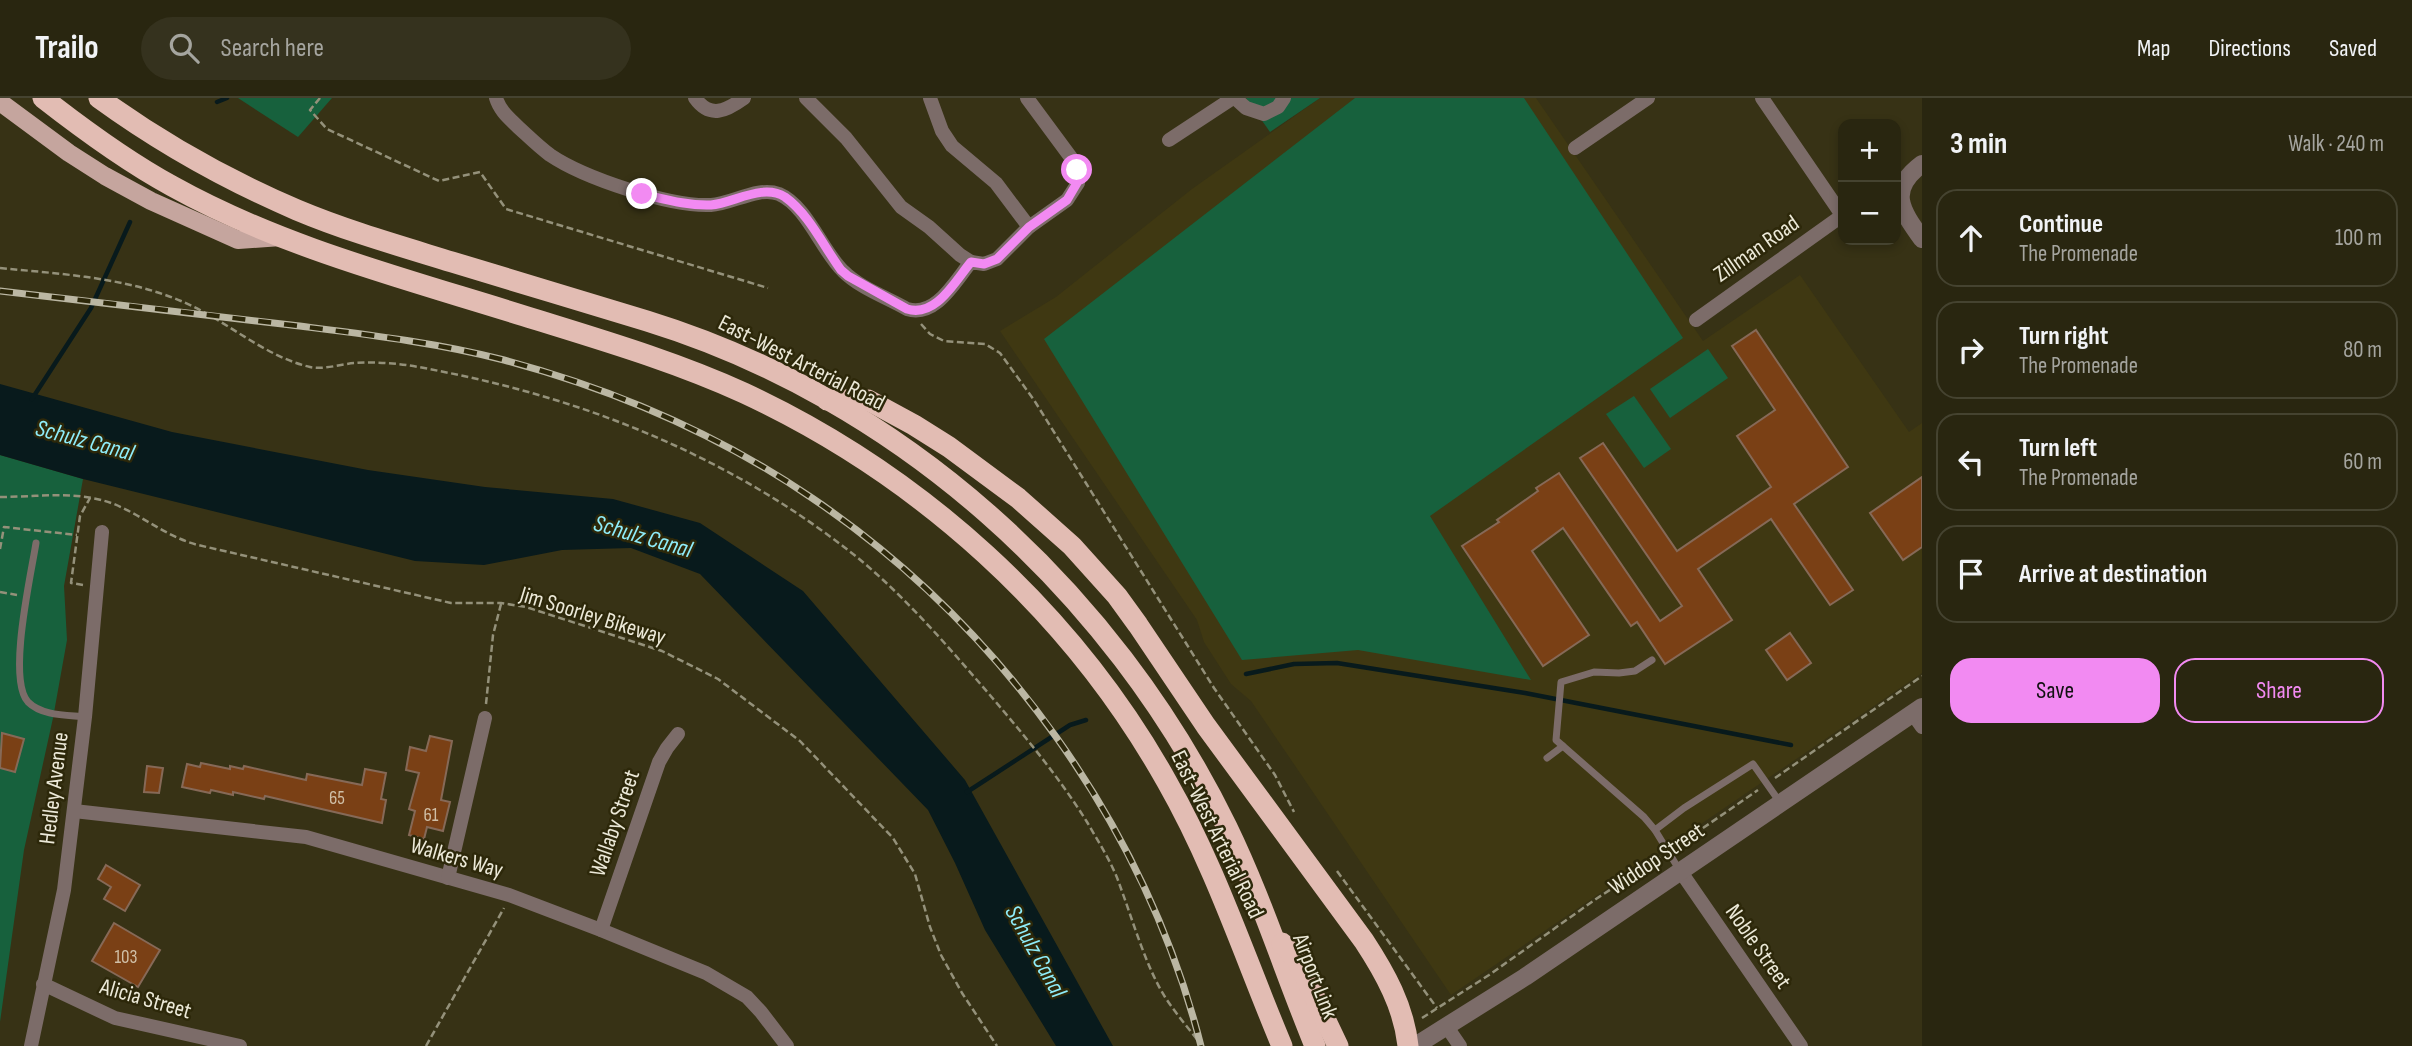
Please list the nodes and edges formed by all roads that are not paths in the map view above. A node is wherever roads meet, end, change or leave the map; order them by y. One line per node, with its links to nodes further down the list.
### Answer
1 (43, 98): 22 (highway, East-West Arterial Road)
2 (496, 98): 24 (street)
3 (695, 98): 4 (street)
4 (744, 98)
5 (806, 98): 24 (street)
6 (929, 98): 21 (street)
7 (1027, 98): 21 (street)
8 (1234, 98): 9 (street); 14 (street)
9 (1284, 98)
10 (1648, 98): 15 (street)
11 (1762, 98): 18 (street)
12 (104, 100): 26 (highway, East-West Arterial Road)
13 (0, 102): 22 (main road, East-West Arterial Road)
14 (1169, 141)
15 (1575, 148)
16 (1922, 164): 17 (street)
17 (1901, 191)
18 (1838, 208)
19 (1901, 208): 23 (street)
20 (1838, 219): 25 (street, Zillman Road)
21 (1029, 227): 24 (street)
22 (281, 237): 48 (highway, East-West Arterial Road)
23 (1922, 239)
24 (971, 262)
25 (1696, 320)
26 (825, 400): 41 (highway, East-West Arterial Road); 51 (highway)
27 (102, 532): 31 (street, Hedley Avenue)
28 (36, 543): 31 (lane)
29 (1652, 660): 34 (lane)
30 (1919, 716): 36 (street, Widdop Street)
31 (85, 717): 37 (street, Hedley Avenue)
32 (485, 718): 40 (street)
33 (678, 734): 42 (street, Wallaby Street)
34 (1563, 746): 35 (lane); 38 (lane)
35 (1547, 758)
36 (1781, 803): 38 (lane); 39 (street, Widdop Street)
37 (74, 811): 40 (street, Walkers Way); 43 (street, Hedley Avenue)
38 (1655, 830): 39 (lane)
39 (1681, 872): 44 (street, Widdop Street); 54 (street, Noble Street)
40 (448, 878): 42 (street, Walkers Way)
41 (1268, 925): 49 (highway, Airport Link); 50 (highway)
42 (601, 930): 47 (street, Walkers Way)
43 (43, 984): 45 (street, Hedley Avenue); 46 (street, Alicia Street)
44 (1447, 1027): 52 (street, Widdop Street); 53 (street)
45 (31, 1046)
46 (240, 1046)
47 (788, 1046)
48 (1282, 1046)
49 (1315, 1046)
50 (1338, 1046)
51 (1408, 1046)
52 (1415, 1046)
53 (1460, 1046)
54 (1801, 1046)

